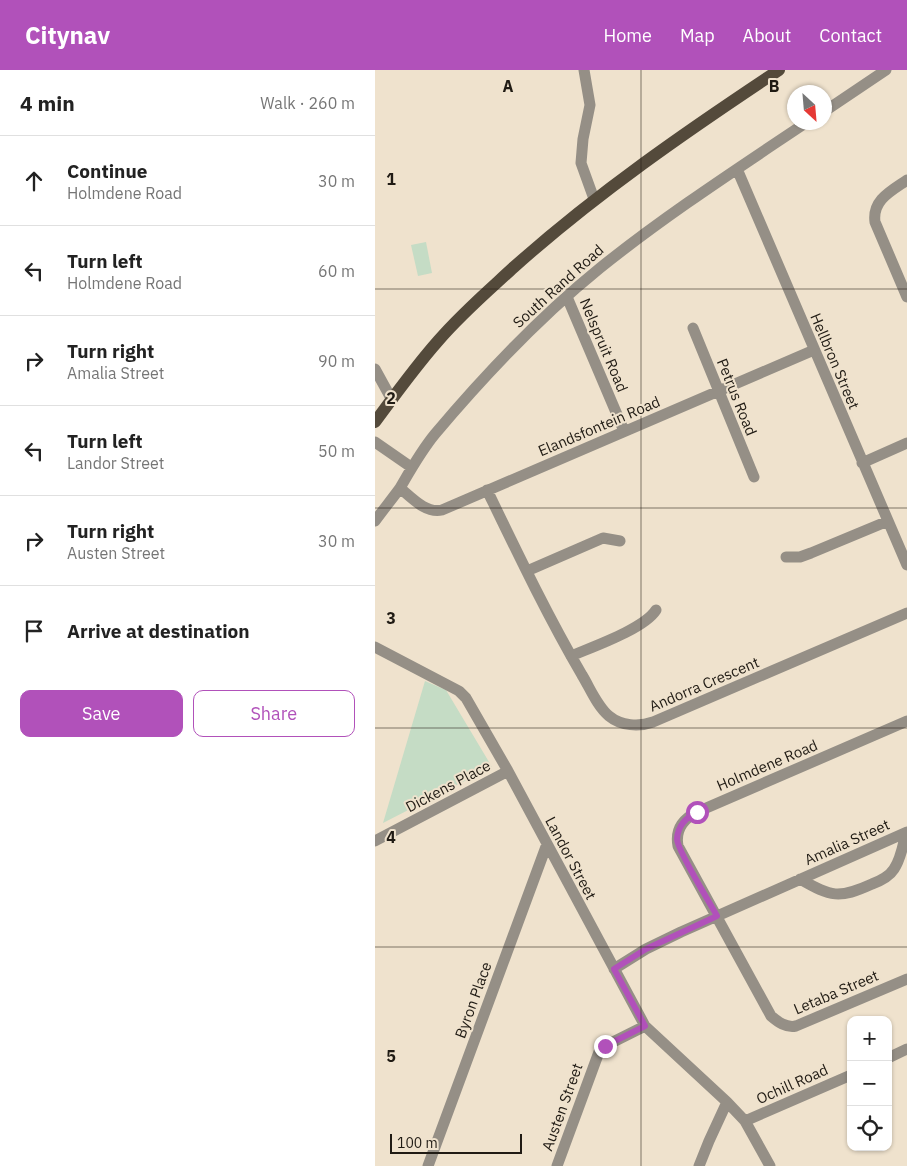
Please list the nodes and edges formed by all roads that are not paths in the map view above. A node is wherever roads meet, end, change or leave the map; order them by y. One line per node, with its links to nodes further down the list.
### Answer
1 (584, 70): 8 (street)
2 (779, 70): 8 (main road)
3 (886, 70): 4 (street)
4 (832, 106)
5 (795, 130): 6 (street, South Rand Road)
6 (737, 169): 9 (street, South Rand Road); 12 (street, Hellbron Street)
7 (907, 180): 10 (street)
8 (594, 199): 15 (main road)
9 (567, 297): 17 (street, Nelspruit Road); 21 (street, South Rand Road)
10 (907, 297)
11 (693, 328): 14 (street, Petrus Road)
12 (814, 350): 14 (street, Elandsfontein Road); 20 (street, Hellbron Street)
13 (375, 370): 15 (street)
14 (718, 391): 17 (street, Elandsfontein Road); 22 (street, Petrus Road)
15 (392, 400): 16 (main road)
16 (375, 422)
17 (625, 431): 24 (street, Elandsfontein Road)
18 (375, 442): 21 (street)
19 (907, 444): 20 (street)
20 (862, 463): 26 (street, Hellbron Street)
21 (411, 467): 23 (street, South Rand Road)
22 (755, 477)
23 (400, 488): 24 (street, Elandsfontein Road); 25 (street, South Rand Road)
24 (487, 490): 30 (street, Andorra Crescent)
25 (375, 521)
26 (888, 521): 28 (street); 29 (street, Hellbron Street)
27 (620, 541): 30 (street)
28 (786, 557)
29 (907, 565)
30 (527, 571): 34 (street, Andorra Crescent)
31 (656, 610): 34 (street)
32 (907, 613): 34 (street, Andorra Crescent)
33 (375, 647): 36 (street, Landor Street)
34 (571, 656)
35 (907, 721): 41 (street, Holmdene Road)
36 (508, 771): 38 (street, Dickens Place); 39 (street, Landor Street)
37 (907, 832): 40 (street, Amalia Street); 40 (street, Amalia Street)
38 (375, 842)
39 (547, 844): 42 (street, Landor Street); 50 (street, Byron Place)
40 (800, 880): 41 (street, Amalia Street)
41 (717, 916): 42 (street, Amalia Street); 43 (street, Letaba Street)
42 (614, 969): 44 (street, Landor Street)
43 (907, 979)
44 (645, 1026): 48 (street, Landor Street); 51 (street, Austen Street)
45 (907, 1049): 46 (street)
46 (892, 1056)
47 (847, 1077): 49 (street, Ochill Road)
48 (727, 1102): 49 (street, Landor Street); 52 (street)
49 (745, 1121): 53 (street, Landor Street)
50 (428, 1166)
51 (557, 1166)
52 (699, 1166)
53 (770, 1166)

